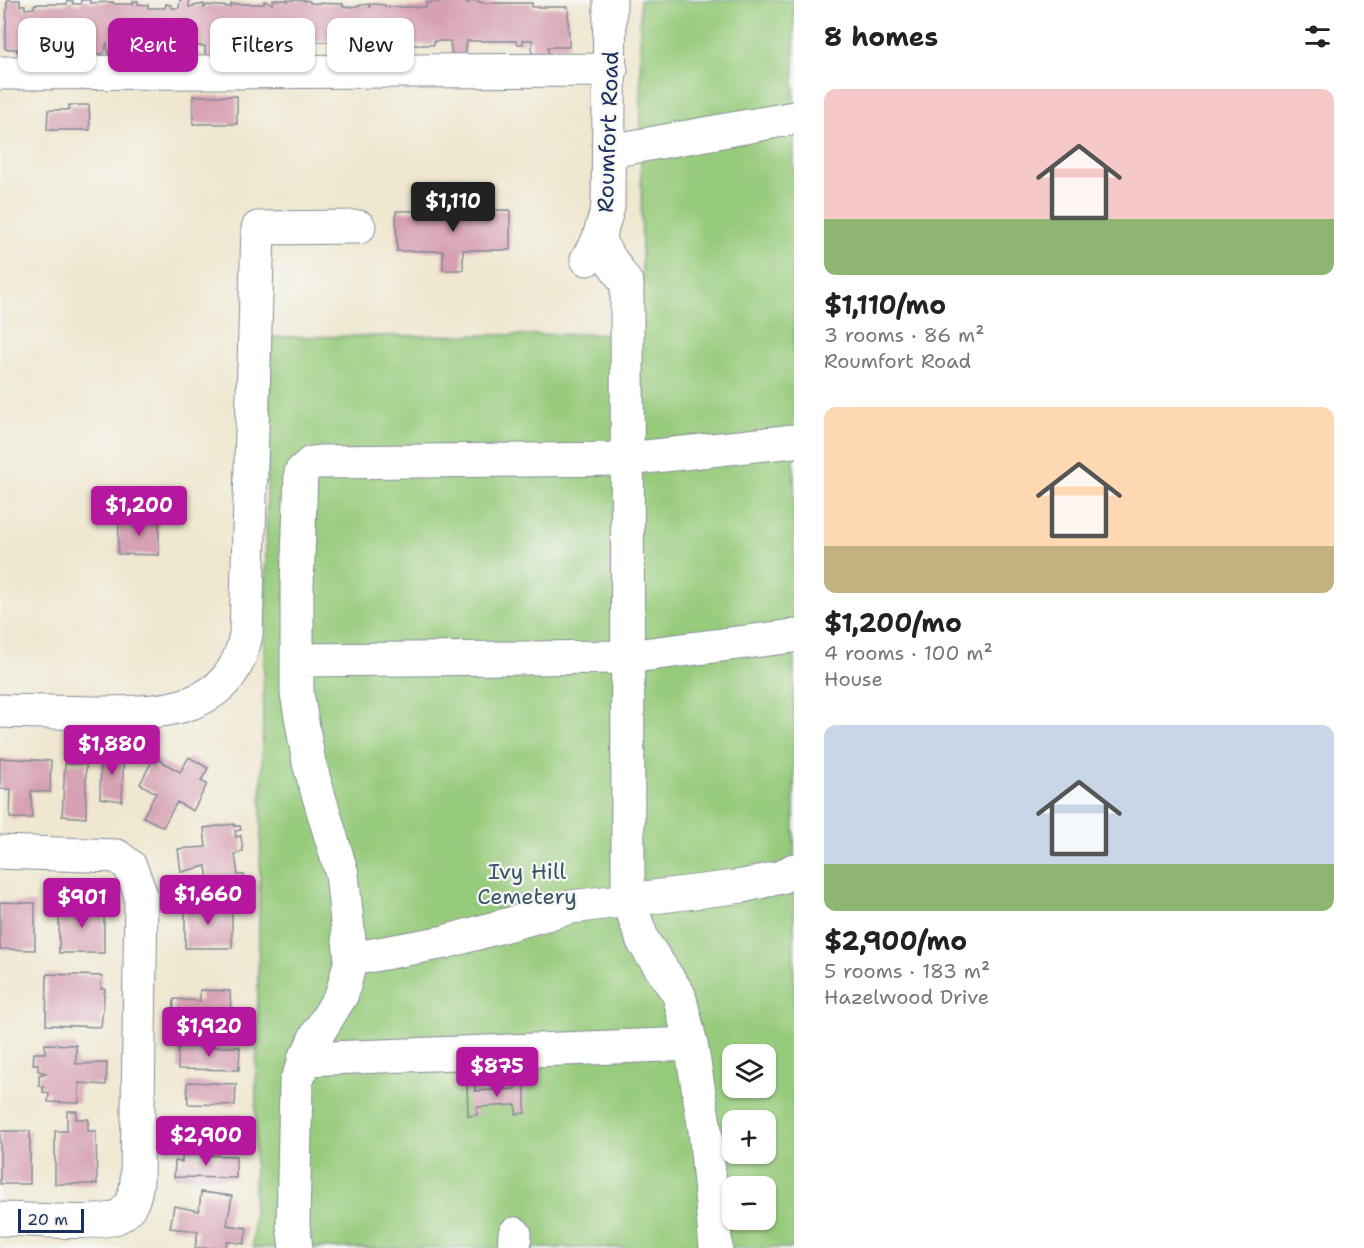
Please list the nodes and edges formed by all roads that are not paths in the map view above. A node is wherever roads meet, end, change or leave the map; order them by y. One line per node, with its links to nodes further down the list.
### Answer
1 (610, 0): 2 (street, Roumfort Road)
2 (611, 70): 3 (street); 5 (street, Roumfort Road)
3 (0, 73)
4 (794, 118): 5 (street)
5 (610, 151): 8 (street, Roumfort Road)
6 (359, 227): 12 (street)
7 (794, 441): 8 (street)
8 (627, 459): 10 (street); 11 (street)
9 (794, 636): 10 (street)
10 (626, 657): 11 (street); 15 (street)
11 (297, 660): 16 (street)
12 (0, 711)
13 (0, 852): 19 (street)
14 (794, 870): 15 (street)
15 (628, 899): 16 (street); 17 (street)
16 (351, 959): 18 (street)
17 (691, 1044): 18 (street); 21 (street)
18 (304, 1059): 20 (street)
19 (0, 1219)
20 (296, 1248)
21 (716, 1248)

